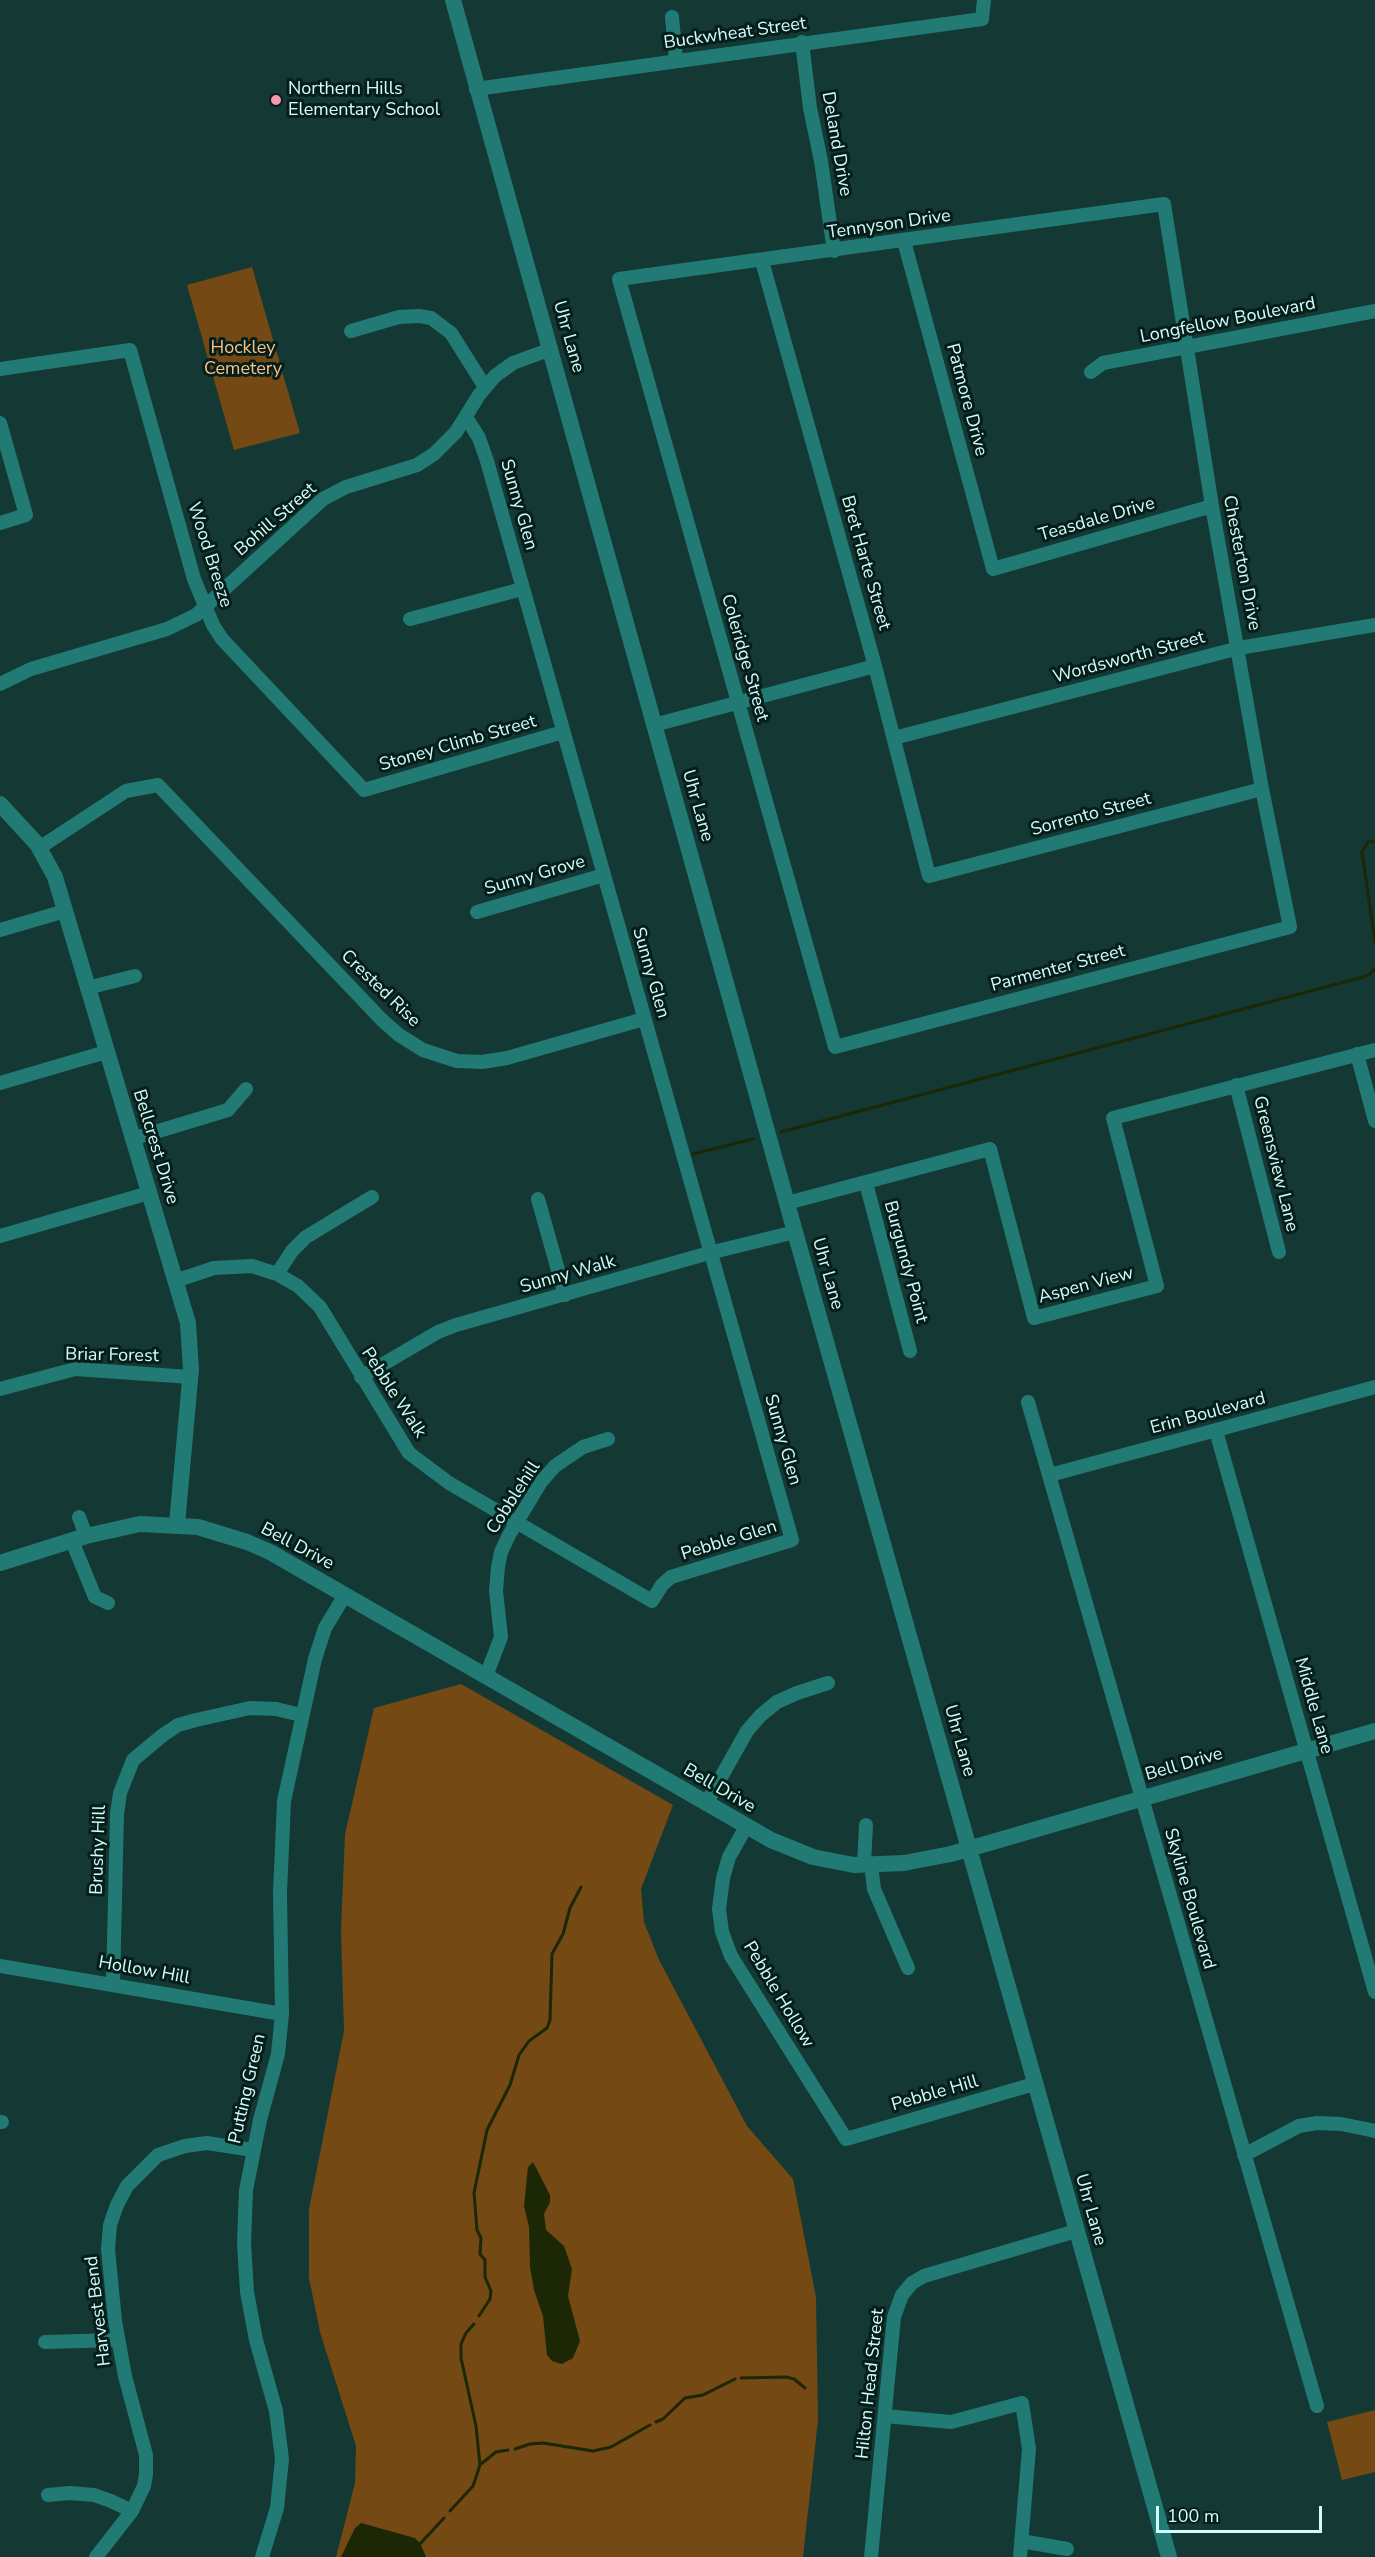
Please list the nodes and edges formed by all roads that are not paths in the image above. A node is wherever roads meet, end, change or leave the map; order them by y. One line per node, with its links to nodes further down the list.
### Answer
1 (453, 0): 6 (street, Uhr Lane)
2 (984, 0): 4 (street, Buckwheat Street)
3 (672, 17): 5 (street)
4 (802, 42): 5 (street, Buckwheat Street); 9 (street, Deland Drive)
5 (676, 60): 6 (street, Buckwheat Street)
6 (476, 89): 15 (street, Uhr Lane)
7 (1164, 204): 8 (street, Tennyson Drive); 14 (street, Chesterton Drive)
8 (904, 241): 9 (street, Tennyson Drive); 23 (street, Patmore Drive)
9 (834, 251): 10 (street, Tennyson Drive)
10 (762, 261): 11 (street, Tennyson Drive); 29 (street, Bret Harte Street)
11 (619, 279): 31 (street, Coleridge Street)
12 (1375, 311): 14 (street, Longfellow Boulevard)
13 (351, 331): 18 (street)
14 (1186, 347): 17 (street, Longfellow Boulevard); 21 (street, Chesterton Drive)
15 (551, 349): 18 (street, Bohill Street); 32 (street, Uhr Lane)
16 (0, 369): 25 (street, Wood Breeze)
17 (1091, 372)
18 (485, 387): 19 (street, Bohill Street)
19 (466, 417): 24 (street, Sunny Glen); 25 (street, Bohill Street)
20 (0, 423): 22 (street)
21 (1212, 506): 23 (street, Teasdale Drive); 28 (street, Chesterton Drive)
22 (0, 523)
23 (993, 569)
24 (522, 588): 26 (street); 33 (street, Sunny Glen)
25 (204, 609): 30 (street, Bohill Street); 36 (street, Wood Breeze)
26 (410, 619)
27 (1375, 625): 28 (street, Wordsworth Street)
28 (1239, 648): 34 (street, Wordsworth Street); 35 (street, Chesterton Drive)
29 (875, 666): 31 (street); 34 (street, Bret Harte Street)
30 (0, 684)
31 (738, 702): 32 (street); 48 (street, Coleridge Street)
32 (654, 725): 61 (street, Uhr Lane)
33 (563, 732): 36 (street, Stoney Climb Street); 39 (street, Sunny Glen)
34 (894, 738): 40 (street, Bret Harte Street)
35 (1262, 789): 40 (street, Sorrento Street); 43 (street, Chesterton Drive)
36 (364, 790)
37 (0, 804): 38 (street, Bellcrest Drive)
38 (39, 848): 41 (street, Bellcrest Drive); 47 (street, Crested Rise)
39 (604, 875): 42 (street, Sunny Grove); 47 (street, Sunny Glen)
40 (929, 876)
41 (65, 911): 44 (street); 46 (street, Bellcrest Drive)
42 (477, 912)
43 (1290, 927): 48 (street, Parmenter Street)
44 (0, 930)
45 (135, 976): 46 (street)
46 (87, 988): 50 (street, Bellcrest Drive)
47 (644, 1020): 65 (street, Sunny Glen)
48 (834, 1047)
49 (1375, 1050): 51 (street, Aspen View)
50 (106, 1052): 52 (street); 56 (street, Bellcrest Drive)
51 (1357, 1054): 53 (street, Aspen View); 55 (street)
52 (0, 1083)
53 (1236, 1085): 57 (street, Aspen View); 64 (street, Greensview Lane)
54 (246, 1089): 56 (street)
55 (1375, 1121)
56 (132, 1139): 58 (street, Bellcrest Drive)
57 (866, 1183): 61 (street, Aspen View); 69 (street, Burgundy Point)
58 (148, 1193): 63 (street); 67 (street, Bellcrest Drive)
59 (372, 1197): 66 (street)
60 (538, 1199): 68 (street)
61 (787, 1203): 62 (street, Uhr Lane)
62 (795, 1232): 65 (street, Sunny Walk); 96 (street, Uhr Lane)
63 (0, 1236)
64 (1279, 1252)
65 (709, 1253): 68 (street, Sunny Walk); 82 (street, Sunny Glen)
66 (277, 1274): 67 (street, Pebble Walk); 71 (street, Pebble Walk)
67 (175, 1281): 70 (street, Bellcrest Drive)
68 (565, 1295): 71 (street, Sunny Walk)
69 (910, 1351)
70 (190, 1377): 73 (street, Briar Forest); 80 (street, Bellcrest Drive)
71 (361, 1377): 79 (street, Pebble Walk)
72 (1375, 1387): 75 (street, Erin Boulevard)
73 (0, 1389)
74 (1028, 1402): 77 (street, Skyline Boulevard)
75 (1216, 1431): 77 (street, Erin Boulevard); 91 (street, Middle Lane)
76 (608, 1439): 79 (street, Cobblehill)
77 (1050, 1475): 92 (street, Skyline Boulevard)
78 (79, 1517): 81 (street)
79 (516, 1521): 85 (street, Pebble Walk); 87 (street, Cobblehill)
80 (177, 1524): 81 (street, Bell Drive); 84 (street, Bell Drive)
81 (79, 1538): 83 (street, Bell Drive); 86 (street)
82 (792, 1540): 85 (street, Pebble Glen)
83 (0, 1563)
84 (345, 1595): 87 (street, Bell Drive); 89 (street, Putting Green)
85 (652, 1601)
86 (108, 1603)
87 (486, 1676): 93 (street, Bell Drive)
88 (828, 1683): 93 (street)
89 (301, 1714): 100 (street, Brushy Hill); 102 (street, Putting Green)
90 (1375, 1731): 91 (street, Bell Drive)
91 (1307, 1750): 92 (street, Bell Drive); 101 (street, Middle Lane)
92 (1141, 1798): 96 (street, Bell Drive); 107 (street, Skyline Boulevard)
93 (706, 1804): 95 (street, Bell Drive)
94 (866, 1825): 97 (street)
95 (746, 1827): 97 (street, Bell Drive); 105 (street, Pebble Hollow)
96 (969, 1848): 97 (street, Bell Drive); 103 (street, Uhr Lane)
97 (867, 1865): 99 (street)
98 (0, 1966): 100 (street, Hollow Hill)
99 (908, 1968)
100 (113, 1984): 102 (street, Hollow Hill)
101 (1375, 1992)
102 (282, 2014): 106 (street, Putting Green)
103 (1034, 2084): 105 (street, Pebble Hill); 108 (street, Uhr Lane)
104 (1375, 2131): 107 (street)
105 (846, 2139)
106 (253, 2150): 109 (street, Harvest Bend); 118 (street, Putting Green)
107 (1244, 2155): 111 (street, Skyline Boulevard)
108 (1076, 2231): 112 (street, Hilton Head Street); 121 (street, Uhr Lane)
109 (118, 2340): 110 (street); 114 (street, Harvest Bend)
110 (45, 2342)
111 (1317, 2406)
112 (885, 2416): 115 (street); 119 (street, Hilton Head Street)
113 (48, 2495): 114 (street)
114 (132, 2511): 117 (street, Harvest Bend)
115 (1021, 2541): 116 (street); 120 (street)
116 (1067, 2549)
117 (96, 2557)
118 (262, 2557)
119 (871, 2557)
120 (1020, 2557)
121 (1169, 2557)

